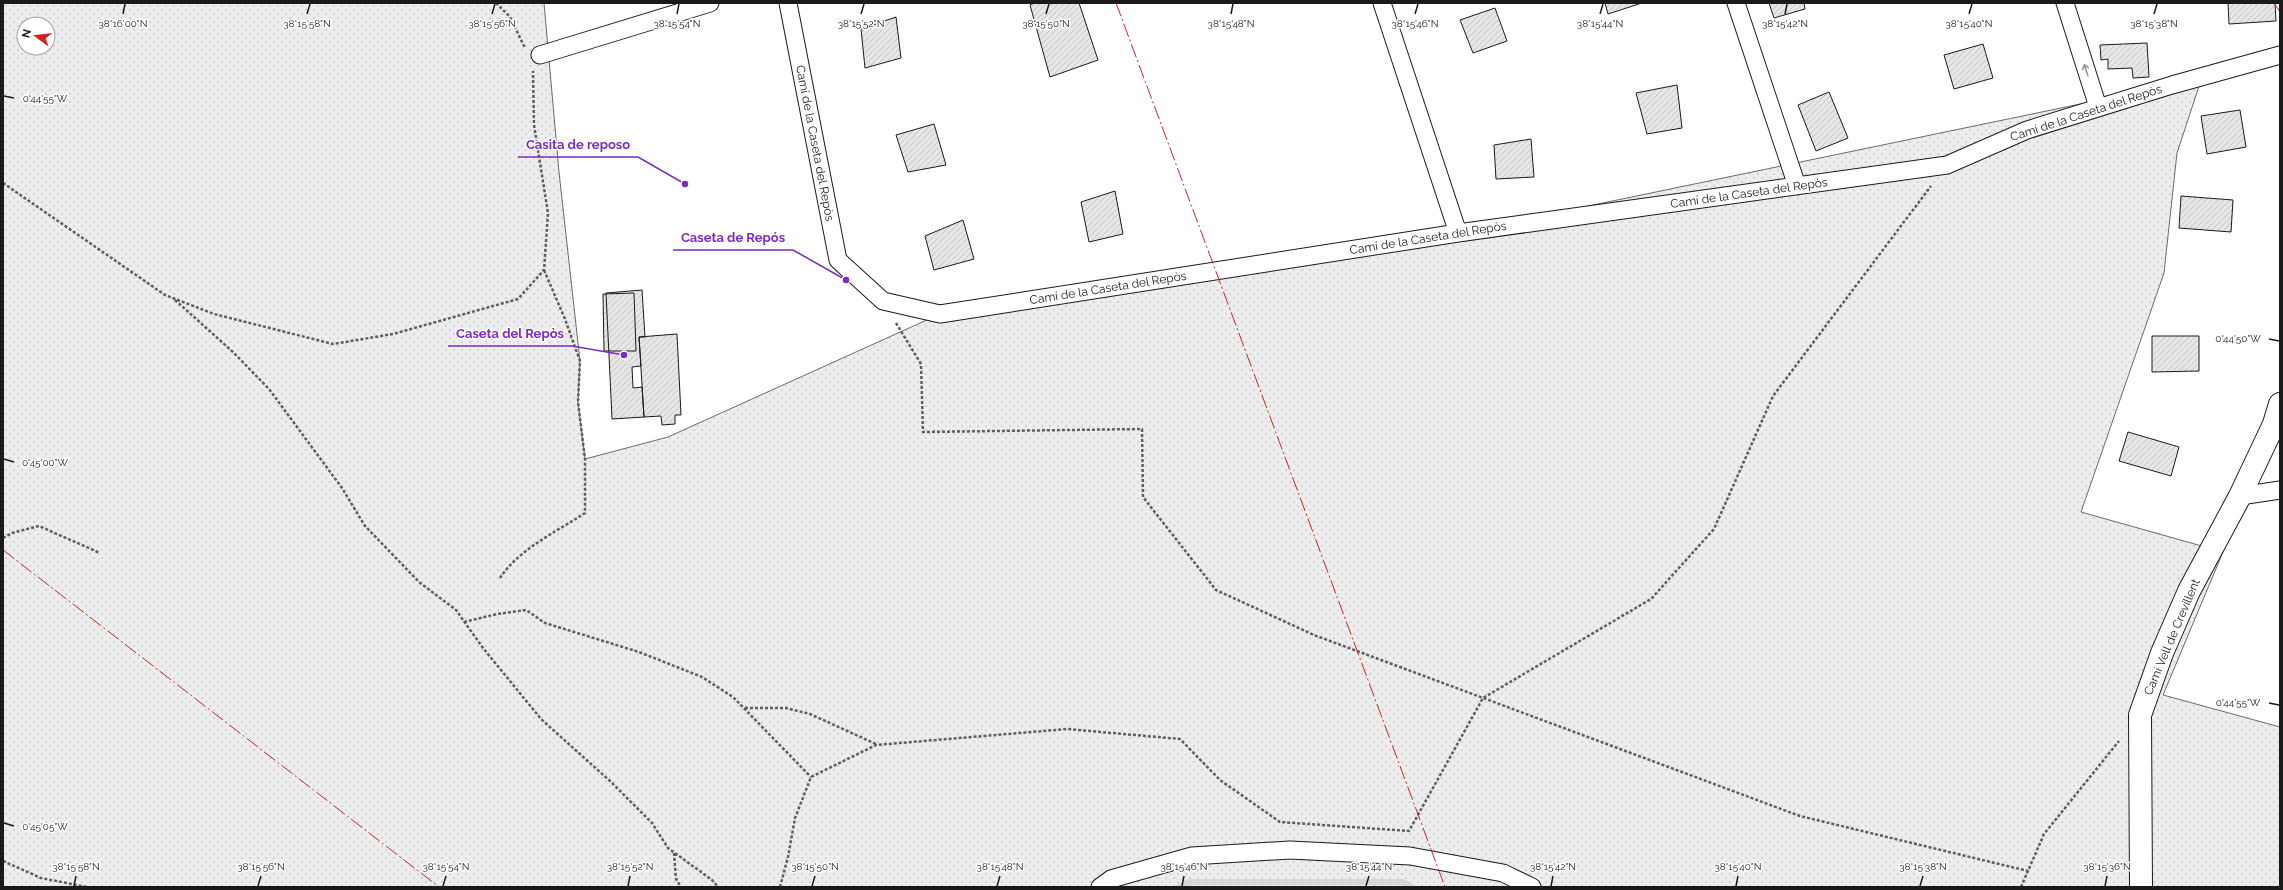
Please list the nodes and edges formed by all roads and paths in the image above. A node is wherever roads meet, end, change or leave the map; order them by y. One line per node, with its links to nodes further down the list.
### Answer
1 (496, 3): 8 (path)
2 (710, 3): 8 (street)
3 (788, 3): 16 (street, Camí de la Caseta del Repòs)
4 (1382, 3): 13 (street)
5 (1736, 3): 12 (street)
6 (2065, 3): 9 (street, one-way to 6)
7 (2280, 55): 9 (street, Camí de la Caseta del Repòs)
8 (536, 60): 14 (path)
9 (2098, 107): 10 (street, Camí de la Caseta del Repòs)
10 (1947, 165): 12 (street, Camí de la Caseta del Repòs); 24 (path)
11 (3, 183): 15 (path)
12 (1797, 186): 13 (street, Camí de la Caseta del Repòs)
13 (1458, 233): 16 (street, Camí de la Caseta del Repòs)
14 (544, 270): 15 (path); 22 (path)
15 (173, 298): 23 (path)
16 (883, 301): 24 (path)
17 (2280, 404): 19 (street, Camí Vell de Crevillent)
18 (2280, 490): 19 (street)
19 (2240, 496): 39 (street, Camí Vell de Crevillent)
20 (3, 538): 21 (path)
21 (100, 553)
22 (500, 578)
23 (464, 622): 25 (path); 29 (path)
24 (1483, 698): 27 (path); 31 (path)
25 (744, 708): 27 (path); 28 (path)
26 (2121, 739): 31 (path)
27 (876, 745): 28 (path)
28 (811, 777): 35 (path)
29 (674, 853): 33 (path); 34 (path)
30 (3, 861): 32 (path)
31 (2028, 871): 38 (path)
32 (87, 887)
33 (681, 887)
34 (718, 887)
35 (780, 887)
36 (1100, 887): 37 (street)
37 (1532, 887)
38 (2021, 887)
39 (2141, 887)

